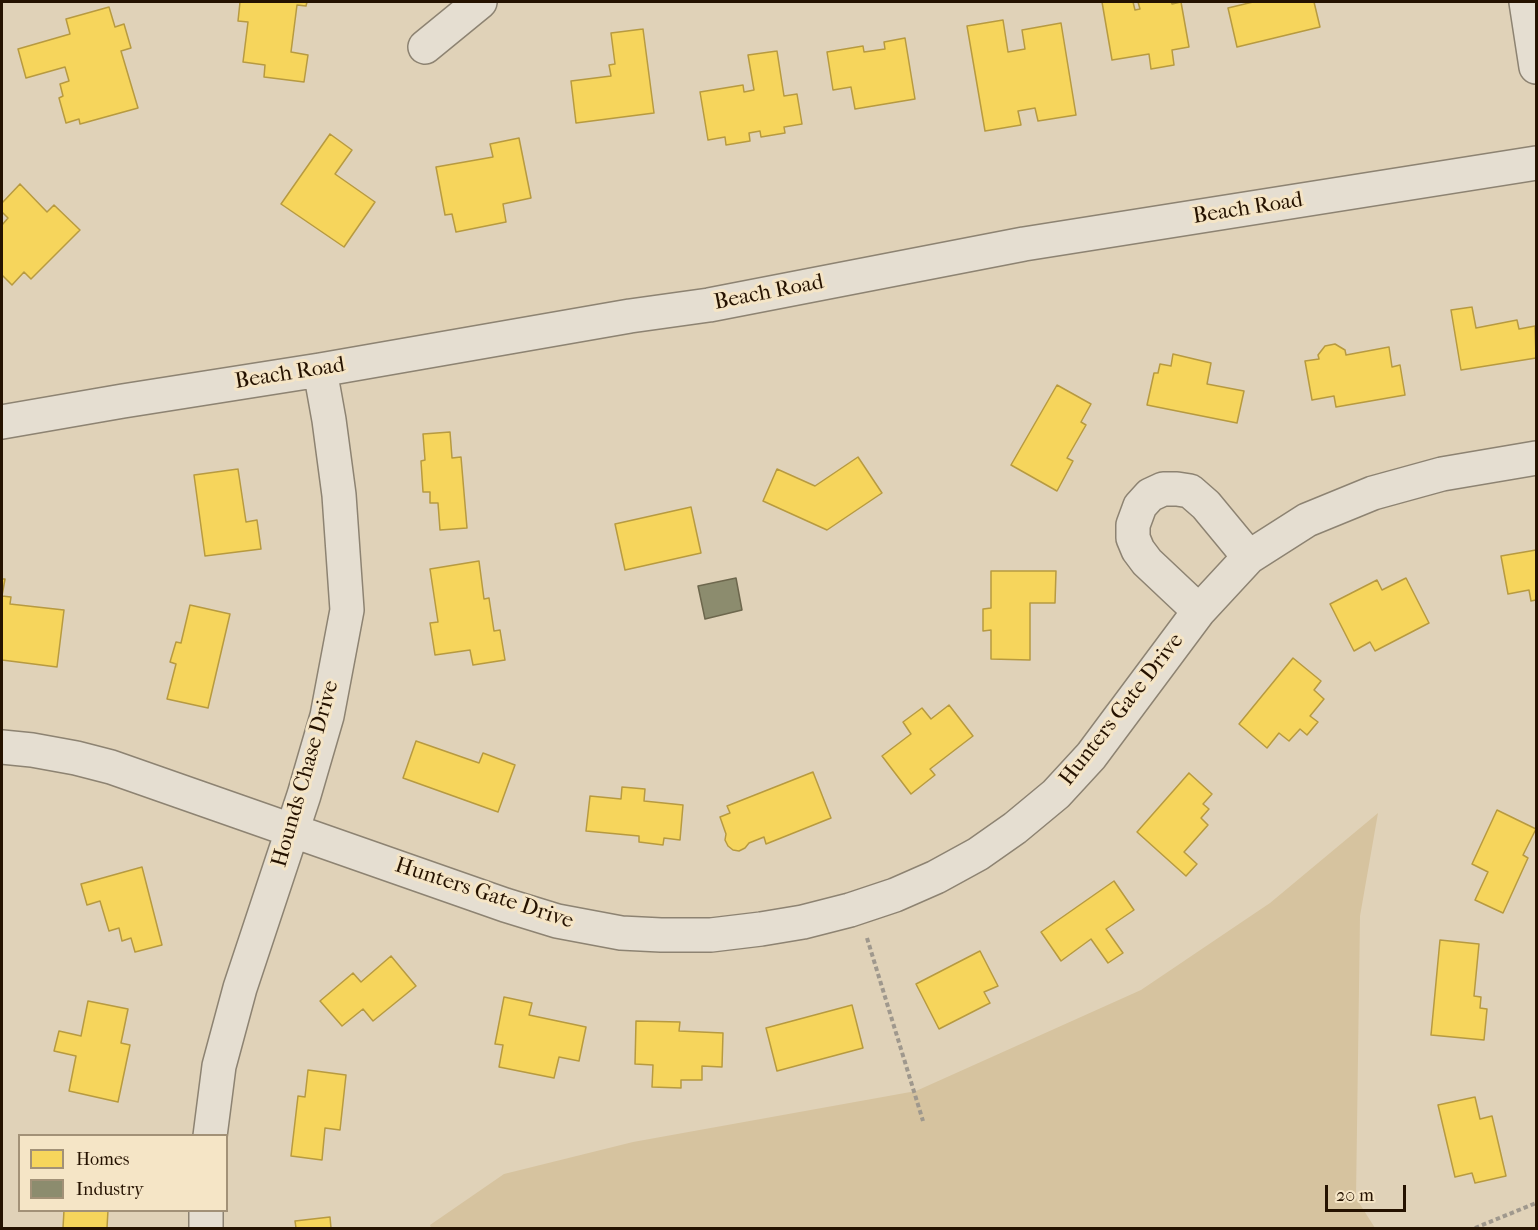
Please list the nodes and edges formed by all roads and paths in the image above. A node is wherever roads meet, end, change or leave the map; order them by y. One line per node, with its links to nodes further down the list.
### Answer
1 (480, 2): 3 (street)
2 (1526, 2): 4 (street)
3 (425, 47)
4 (1536, 67)
5 (1536, 163): 6 (street, Beach Road)
6 (320, 370): 7 (street, Beach Road); 12 (street, Hounds Chase Drive)
7 (2, 422)
8 (1536, 458): 9 (street, Hunters Gate Drive)
9 (1249, 557): 10 (street, Hunters Gate Drive); 10 (street)
10 (1199, 611): 12 (street, Hunters Gate Drive)
11 (2, 747): 12 (street, Hunters Gate Drive)
12 (291, 830): 15 (street, Hounds Chase Drive)
13 (867, 938): 14 (path)
14 (922, 1121)
15 (210, 1134)
16 (1536, 1203): 19 (path)
17 (206, 1212): 18 (street)
18 (206, 1228)
19 (1475, 1228)

